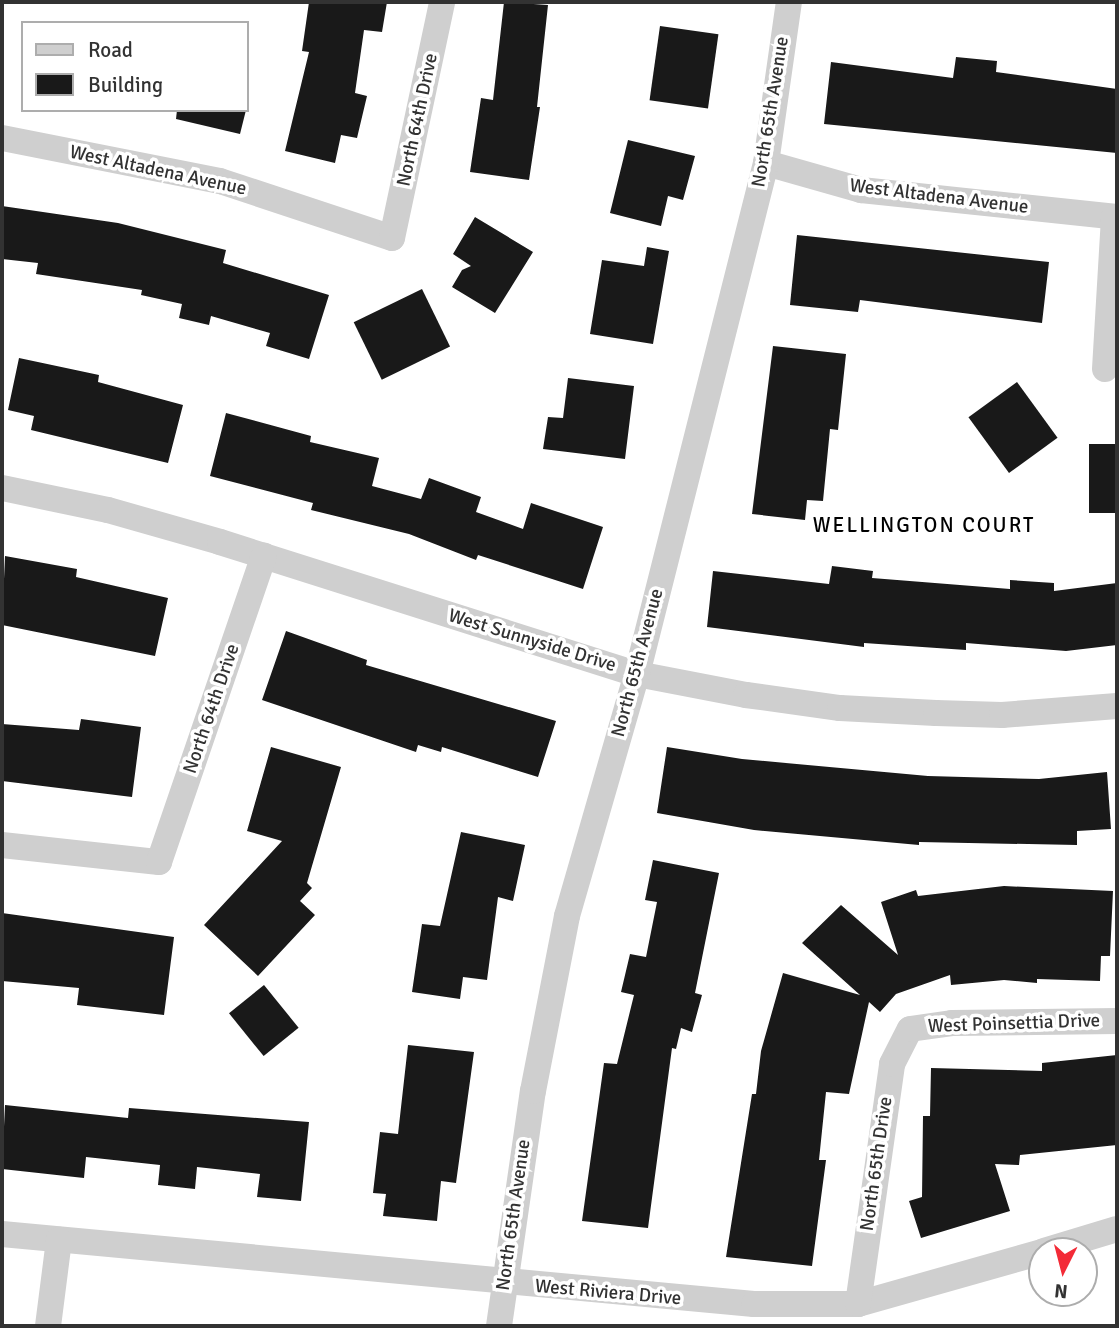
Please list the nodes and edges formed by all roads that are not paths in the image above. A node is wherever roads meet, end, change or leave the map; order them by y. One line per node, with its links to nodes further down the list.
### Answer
1 (442, 2): 6 (street, North 64th Drive)
2 (789, 2): 4 (street, North 65th Avenue)
3 (2, 138): 6 (street, West Altadena Avenue)
4 (766, 163): 5 (street, West Altadena Avenue); 10 (street, North 65th Avenue)
5 (1116, 217): 7 (street, West Altadena Avenue)
6 (393, 237)
7 (1105, 369)
8 (2, 488): 9 (street, West Sunnyside Drive)
9 (264, 556): 10 (street, West Sunnyside Drive); 12 (street, North 64th Drive)
10 (638, 674): 11 (street, West Sunnyside Drive); 20 (street, North 65th Avenue)
11 (1117, 706)
12 (2, 845)
13 (1117, 1021): 14 (street, West Poinsettia Drive)
14 (910, 1029): 21 (street, North 65th Drive)
15 (1117, 1229): 17 (street, West Riviera Drive)
16 (2, 1234): 18 (street, West Riviera Drive)
17 (1090, 1237)
18 (59, 1240): 20 (street, West Riviera Drive); 22 (street)
19 (1028, 1255): 21 (street, West Riviera Drive)
20 (504, 1283): 21 (street, West Riviera Drive); 23 (street, North 65th Avenue)
21 (858, 1304)
22 (48, 1326)
23 (499, 1326)

